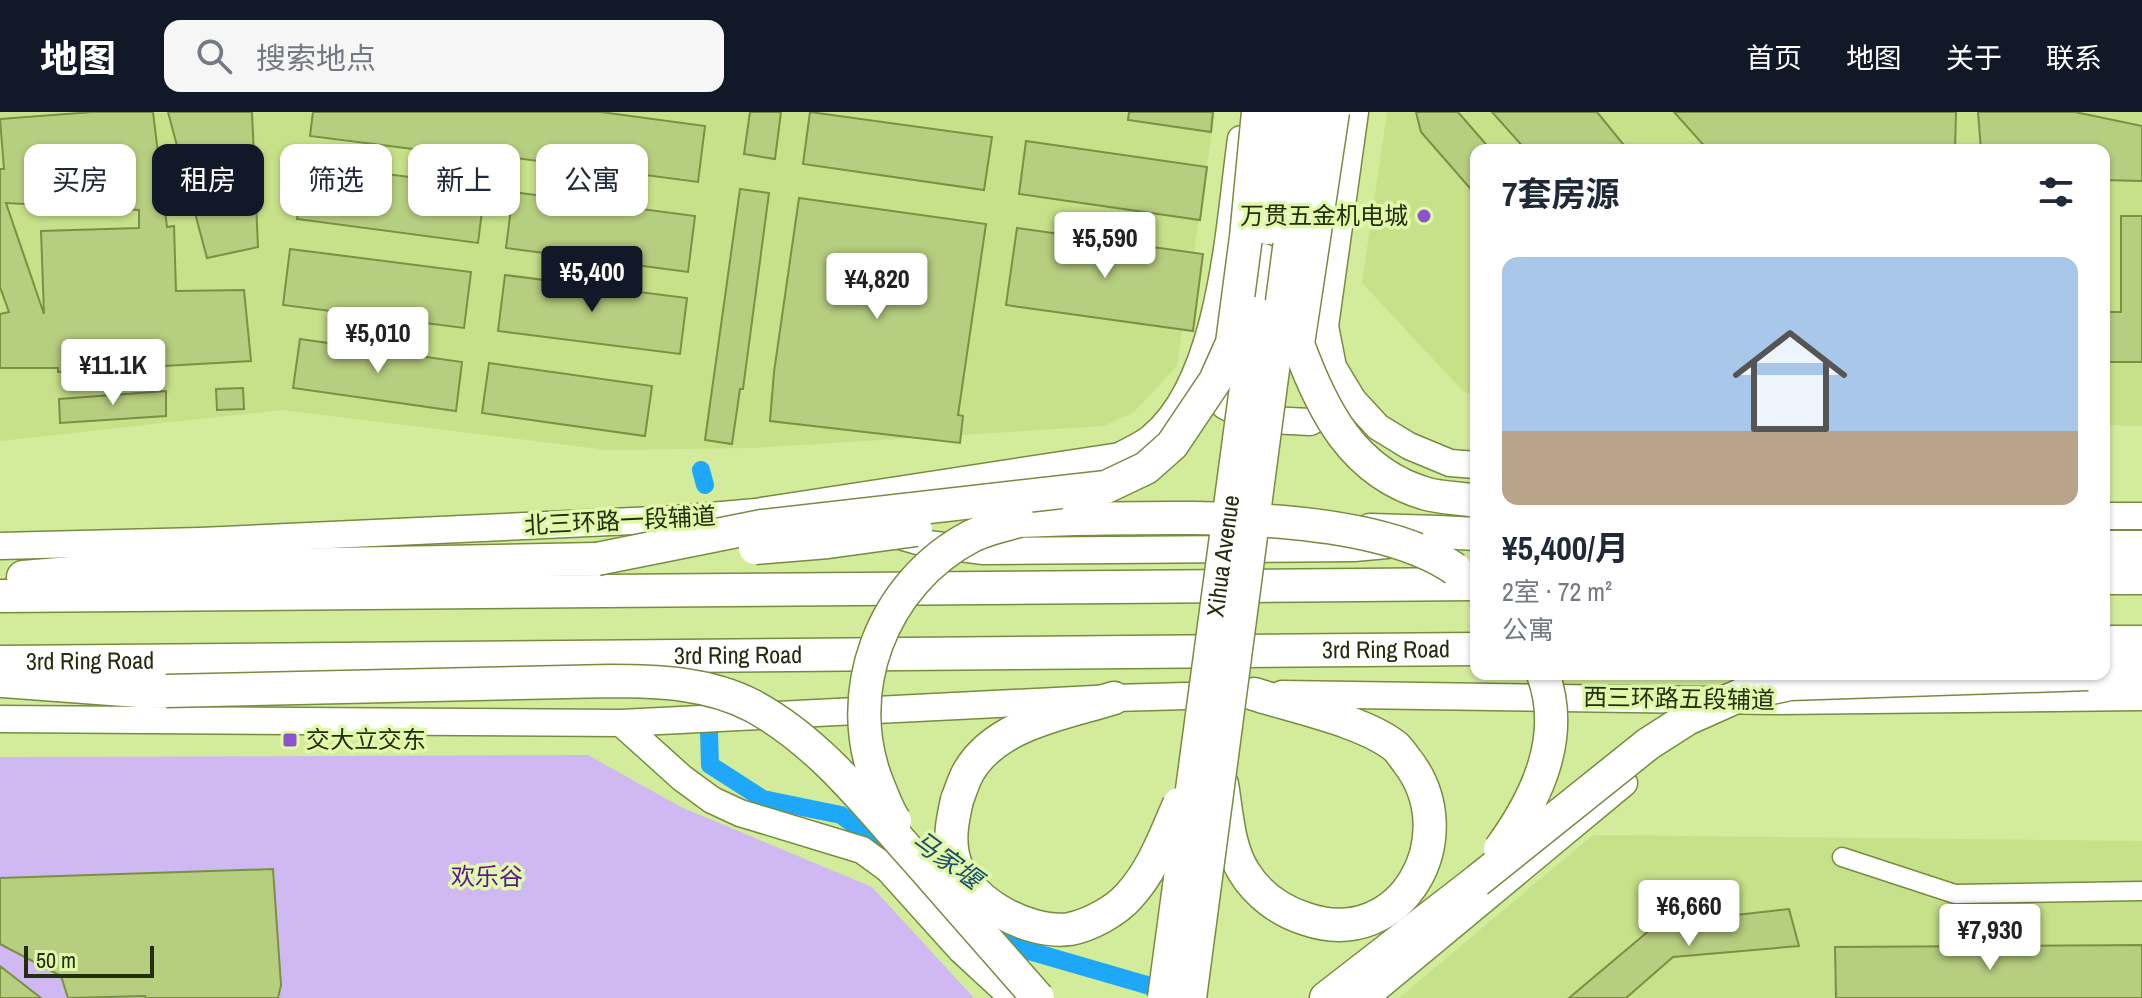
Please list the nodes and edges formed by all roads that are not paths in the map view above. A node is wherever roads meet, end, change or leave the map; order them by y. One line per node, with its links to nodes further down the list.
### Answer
1 (1307, 112): 5 (highway, Xihua Avenue, bridge)
2 (1355, 112): 10 (main road)
3 (1260, 116): 5 (highway, Xihua Avenue, bridge); 7 (highway, bridge); 9 (main road)
4 (1331, 124): 5 (highway, bridge); 8 (highway, bridge)
5 (1282, 205): 6 (highway, Xihua Avenue, bridge)
6 (1275, 263): 7 (highway, bridge); 8 (highway, bridge); 45 (highway, Xihua Avenue, bridge)
7 (1232, 343): 23 (highway, bridge)
8 (1298, 344): 12 (highway, bridge)
9 (1194, 374): 10 (main road); 13 (main road)
10 (1353, 400): 11 (main road)
11 (1470, 465)
12 (1470, 500)
13 (756, 512): 19 (main road, 北三环路一段辅道); 20 (main road, 北三环路一段辅道)
14 (2110, 516): 15 (main road)
15 (2142, 516)
16 (1019, 521): 17 (highway, bridge); 23 (highway, bridge); 48 (highway, bridge)
17 (1332, 529): 18 (highway, bridge); 27 (highway, bridge)
18 (1470, 533)
19 (1470, 535)
20 (0, 546)
21 (2110, 547): 22 (highway)
22 (2142, 547)
23 (597, 559): 26 (highway)
24 (2110, 578): 25 (highway)
25 (2142, 578)
26 (0, 579)
27 (1470, 579)
28 (1470, 583): 29 (highway)
29 (0, 596)
30 (2110, 642): 31 (highway)
31 (2142, 642)
32 (1470, 649): 33 (highway, 3rd Ring Road)
33 (0, 662)
34 (2142, 672): 35 (highway)
35 (2110, 673)
36 (1545, 680): 47 (highway, bridge)
37 (1909, 680): 47 (highway, bridge)
38 (0, 681): 48 (highway, bridge)
39 (1254, 694): 41 (main road, 西三环路五段辅道); 42 (main road, 西三环路五段辅道); 45 (highway)
40 (2142, 697): 42 (main road, 西三环路五段辅道)
41 (1114, 698): 44 (main road); 45 (highway, bridge)
42 (1775, 701): 55 (main road)
43 (0, 719): 44 (main road)
44 (621, 723): 50 (main road)
45 (1207, 771): 52 (highway, Xihua Avenue, bridge); 53 (highway, Xihua Avenue, bridge)
46 (1842, 857): 49 (street)
47 (1477, 881): 54 (highway)
48 (940, 887): 51 (highway, bridge)
49 (2142, 891)
50 (1013, 998)
51 (1038, 998)
52 (1164, 998)
53 (1190, 998)
54 (1326, 998)
55 (1365, 998)

